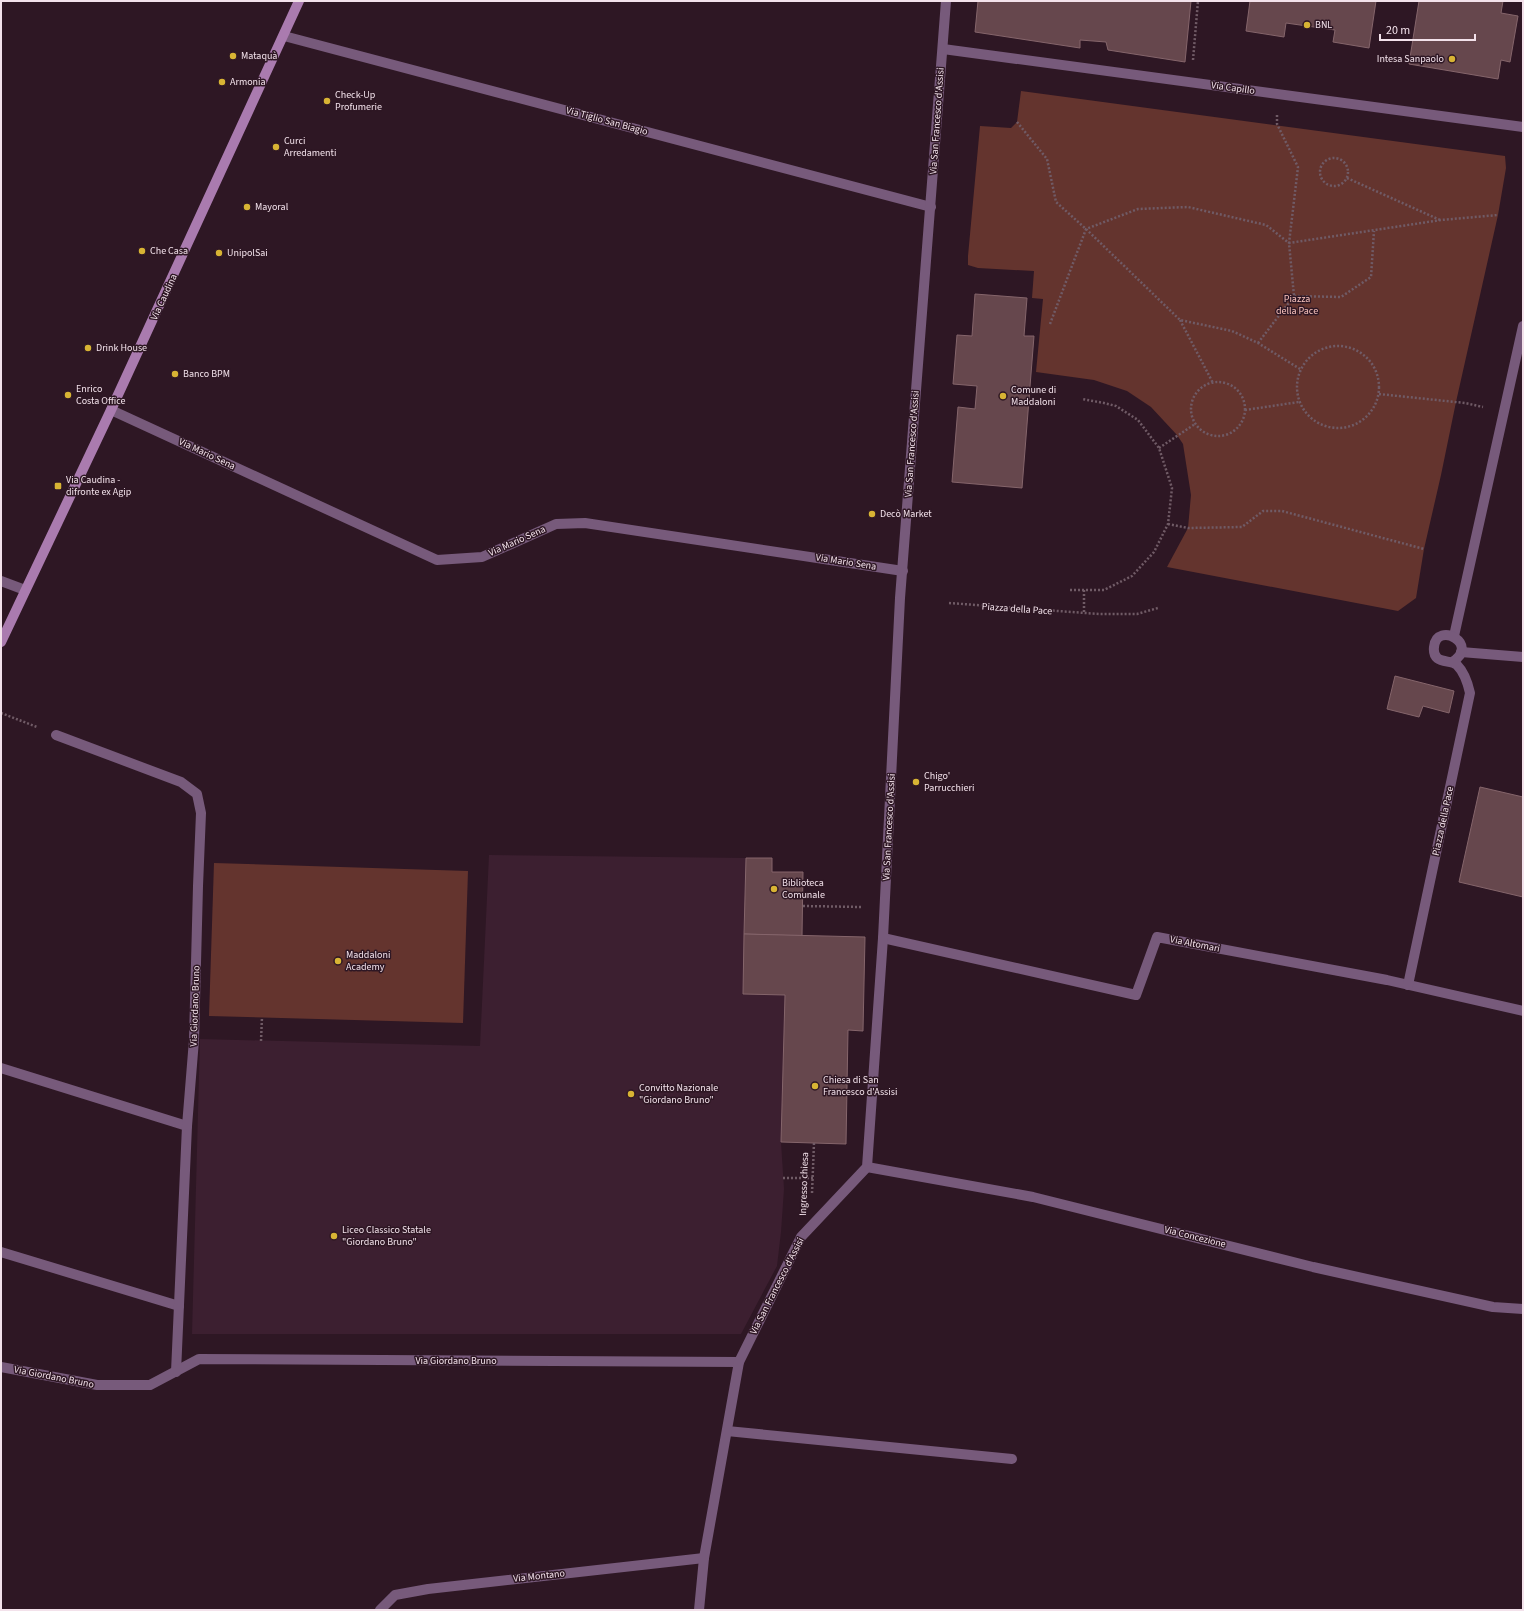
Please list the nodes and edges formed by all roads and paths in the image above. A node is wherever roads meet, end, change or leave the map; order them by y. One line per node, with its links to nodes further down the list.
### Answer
1 (299, 1): 4 (main road, Via Caudina)
2 (946, 1): 5 (street, Via San Francesco d'Assisi)
3 (1198, 1): 6 (path)
4 (284, 36): 11 (street, Via Tiglio San Biagio); 27 (main road, Via Caudina)
5 (943, 49): 6 (street, Via Capillo); 11 (street, Via San Francesco d'Assisi)
6 (1191, 82): 9 (street, Via Capillo)
7 (1017, 122): 14 (path)
8 (1277, 124): 16 (path)
9 (1523, 127)
10 (1347, 178): 10 (path); 13 (path)
11 (931, 207): 34 (street, Via San Francesco d'Assisi)
12 (1498, 215): 13 (path)
13 (1441, 220): 15 (path)
14 (1086, 229): 16 (path); 18 (path); 19 (path)
15 (1374, 230): 16 (path); 17 (path)
16 (1289, 243): 17 (path)
17 (1294, 296): 21 (path)
18 (1180, 320): 21 (path); 23 (path)
19 (1050, 324)
20 (1523, 326): 29 (street)
21 (1258, 343): 22 (path)
22 (1300, 369): 24 (path); 26 (path)
23 (1213, 383): 28 (path); 30 (path)
24 (1379, 394): 26 (path); 29 (path)
25 (1082, 399): 31 (path)
26 (1299, 402): 28 (path)
27 (111, 410): 34 (street, Via Mario Sena); 36 (main road, Via Caudina)
28 (1245, 410): 30 (path)
29 (1504, 411): 42 (street)
30 (1195, 424): 31 (path)
31 (1158, 448): 32 (path)
32 (1168, 524): 33 (path); 38 (path)
33 (1424, 549)
34 (903, 571): 50 (street, Via San Francesco d'Assisi)
35 (1, 581): 36 (street)
36 (25, 590): 43 (main road, Via Caudina)
37 (1070, 590): 38 (path)
38 (1084, 590): 41 (path)
39 (949, 603): 41 (path, Piazza della Pace)
40 (1158, 608): 41 (path, Piazza della Pace)
41 (1084, 614)
42 (1454, 636): 44 (street); 46 (street, Piazza della Pace)
43 (1, 642)
44 (1461, 652): 45 (street); 46 (street)
45 (1523, 657)
46 (1452, 662): 52 (street, Piazza della Pace)
47 (1, 713): 48 (path)
48 (56, 735): 57 (street, Via Giordano Bruno)
49 (803, 906): 50 (path)
50 (885, 907): 51 (street, Via San Francesco d'Assisi)
51 (883, 938): 52 (street, Via Altomari); 59 (street, Via San Francesco d'Assisi)
52 (1408, 985): 53 (street, Via Altomari)
53 (1523, 1011)
54 (262, 1017): 55 (path)
55 (261, 1041)
56 (1, 1068): 57 (street)
57 (187, 1126): 64 (street, Via Giordano Bruno)
58 (814, 1143): 61 (path, Ingresso chiesa)
59 (867, 1167): 62 (street, Via San Francesco d'Assisi); 65 (street, Via Concezione)
60 (783, 1178): 61 (path)
61 (813, 1178): 62 (path, Ingresso chiesa)
62 (811, 1226): 66 (street, Via San Francesco d'Assisi)
63 (1, 1252): 64 (street)
64 (179, 1306): 68 (street, Via Giordano Bruno)
65 (1523, 1309)
66 (739, 1362): 68 (street, Via Giordano Bruno); 69 (street, Via San Francesco d'Assisi)
67 (1, 1367): 68 (street, Via Giordano Bruno)
68 (176, 1372)
69 (727, 1431): 70 (street); 71 (street, Via San Francesco d'Assisi)
70 (1012, 1459)
71 (704, 1558): 72 (street, Via Montano); 73 (street, Via San Francesco d'Assisi)
72 (380, 1610)
73 (699, 1610)

